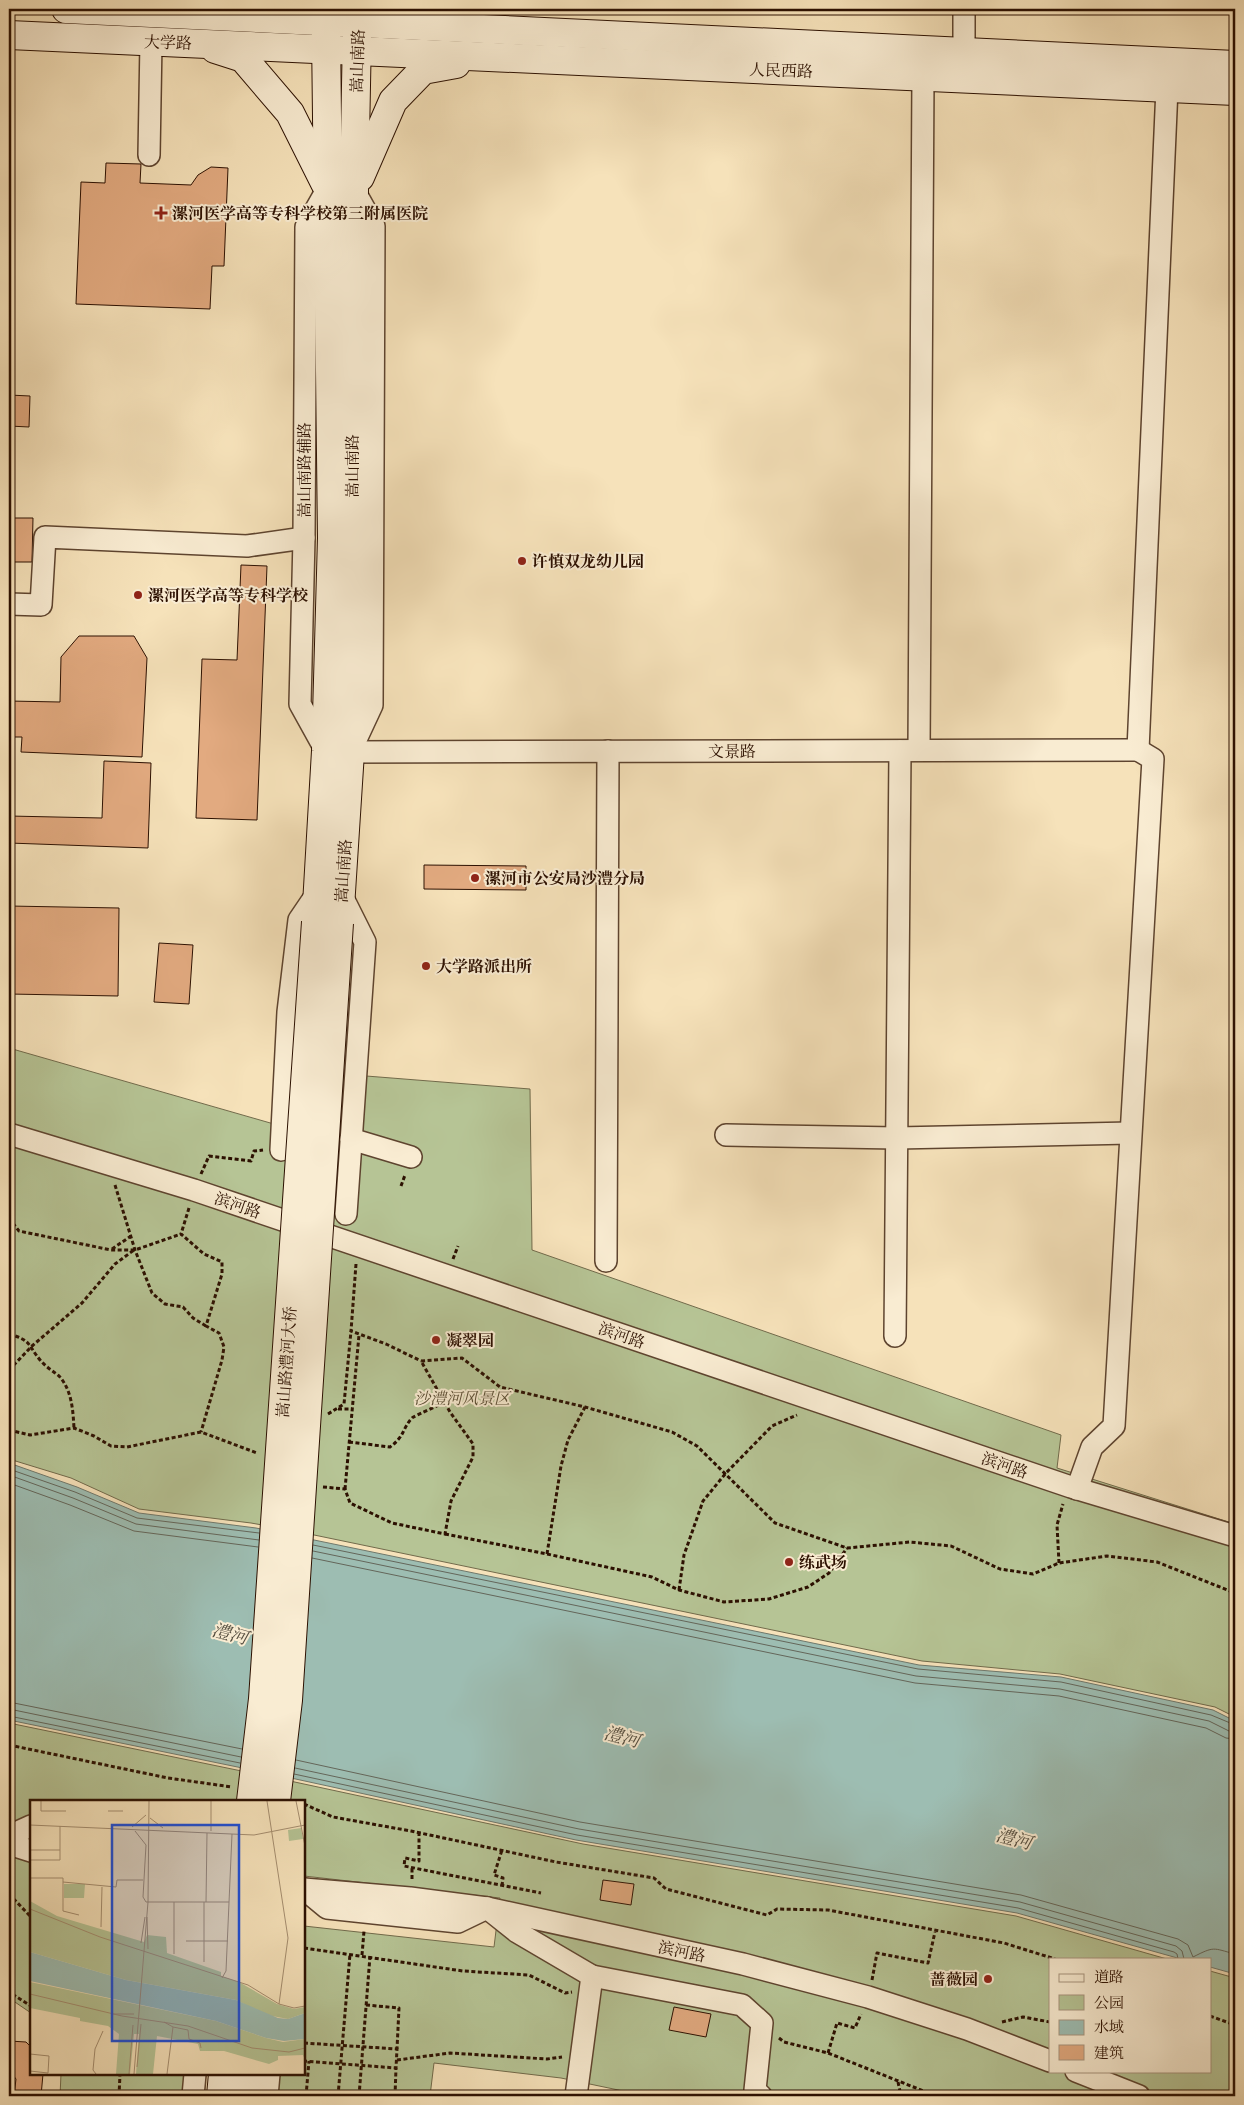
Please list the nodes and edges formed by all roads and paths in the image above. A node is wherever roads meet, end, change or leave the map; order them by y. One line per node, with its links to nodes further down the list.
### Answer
1 (66, 9): 4 (main road, 大学路)
2 (452, 9): 8 (main road)
3 (964, 9): 14 (street)
4 (120, 10): 5 (main road, 大学路)
5 (204, 12): 6 (main road, 大学路)
6 (327, 15): 7 (main road, 人民西路); 12 (main road, 嵩山南路)
7 (358, 15): 8 (main road, 人民西路); 13 (main road, 嵩山南路)
8 (495, 28): 14 (main road, 人民西路)
9 (9, 35): 10 (main road, 大学路)
10 (151, 42): 11 (main road, 大学路); 20 (street)
11 (194, 42): 12 (main road, 大学路); 21 (main road)
12 (326, 50): 13 (main road, 人民西路); 21 (main road, 嵩山南路)
13 (356, 50): 15 (main road, 人民西路); 21 (main road, 嵩山南路)
14 (964, 51): 17 (main road, 人民西路)
15 (488, 57): 18 (main road, 人民西路); 21 (main road)
16 (1235, 65): 17 (main road, 人民西路)
17 (1168, 75): 18 (main road, 人民西路); 19 (main road, 人民西路); 25 (street)
18 (923, 76): 24 (street)
19 (1235, 91)
20 (149, 155)
21 (341, 189): 22 (street, 嵩山南路辅路); 27 (main road, 嵩山南路)
22 (304, 538): 23 (street); 27 (street, 嵩山南路辅路)
23 (9, 604)
24 (909, 750): 25 (street, 文景路); 26 (street, 文景路); 33 (street)
25 (1138, 750): 30 (street)
26 (608, 751): 27 (street, 文景路); 46 (street)
27 (338, 752): 28 (main road, 嵩山南路)
28 (330, 893): 29 (main road, 嵩山南路); 34 (street); 35 (street)
29 (328, 922): 78 (main road, 嵩山路澧河大桥, bridge); 79 (main road, 嵩山路澧河大桥, bridge)
30 (1130, 1133): 33 (street); 68 (street)
31 (9, 1134): 37 (street, 滨河路)
32 (726, 1135): 33 (street)
33 (897, 1138): 51 (street)
34 (351, 1139): 36 (street); 39 (street)
35 (281, 1150): 38 (path)
36 (411, 1157)
37 (109, 1166): 38 (street, 滨河路); 42 (path)
38 (194, 1190): 41 (path); 43 (street, 滨河路)
39 (346, 1214)
40 (9, 1218): 44 (path)
41 (181, 1234): 45 (path); 47 (path)
42 (131, 1236): 44 (path); 45 (path)
43 (358, 1246): 48 (path); 56 (street, 滨河路)
44 (111, 1250): 45 (path)
45 (135, 1250): 47 (path); 52 (path)
46 (606, 1261)
47 (206, 1326): 63 (path)
48 (351, 1331): 50 (path); 58 (path)
49 (9, 1334): 52 (path)
50 (360, 1335): 53 (path); 59 (path)
51 (895, 1336)
52 (32, 1346): 54 (path); 61 (path)
53 (421, 1361): 55 (path); 57 (path)
54 (9, 1370)
55 (444, 1402): 64 (path); 70 (path)
56 (824, 1403): 66 (path); 68 (street, 滨河路)
57 (585, 1406): 66 (path); 73 (path)
58 (336, 1409): 59 (path); 60 (path)
59 (352, 1409): 64 (path)
60 (325, 1416)
61 (74, 1428): 62 (path); 63 (path)
62 (9, 1430)
63 (201, 1432): 65 (path)
64 (350, 1442): 69 (path)
65 (263, 1454)
66 (726, 1473): 72 (path); 75 (path)
67 (320, 1486): 69 (path)
68 (1074, 1488): 71 (street, 滨河路); 74 (path)
69 (345, 1489): 70 (path)
70 (445, 1534): 73 (path)
71 (1235, 1536)
72 (847, 1548): 74 (path); 75 (path)
73 (546, 1554): 75 (path)
74 (1059, 1562): 76 (path)
75 (679, 1590)
76 (1235, 1593)
77 (9, 1745): 78 (path)
78 (245, 1795)
79 (276, 1800)
80 (305, 1804): 82 (path)
81 (30, 1826): 83 (street)
82 (419, 1832): 85 (path); 87 (path)
83 (9, 1836)
84 (9, 1844): 86 (street)
85 (502, 1850): 87 (path); 95 (path)
86 (30, 1851)
87 (502, 1886): 90 (path)
88 (305, 1889): 92 (street, 滨河路)
89 (305, 1890): 93 (street)
90 (540, 1893)
91 (9, 1894): 94 (path)
92 (487, 1908): 93 (street); 101 (street); 103 (street, 滨河路)
93 (366, 1913): 98 (path)
94 (30, 1916)
95 (935, 1932): 100 (path); 103 (path)
96 (305, 1948): 97 (path)
97 (350, 1954): 98 (path); 112 (path)
98 (362, 1955): 99 (path)
99 (370, 1956): 101 (path); 105 (path)
100 (1052, 1958)
101 (591, 1983): 108 (street); 115 (street)
102 (9, 1988): 104 (path)
103 (868, 1997): 110 (street, 滨河路); 116 (path)
104 (30, 2005)
105 (366, 2005): 113 (path); 114 (path)
106 (1212, 2017): 109 (path)
107 (1049, 2022): 110 (path)
108 (762, 2023): 116 (path); 140 (street)
109 (1235, 2024)
110 (967, 2029): 119 (street, 滨河路)
111 (305, 2043): 112 (path)
112 (342, 2045): 113 (path); 120 (path)
113 (364, 2046): 114 (path); 121 (path)
114 (397, 2049): 117 (path)
115 (582, 2053): 117 (path); 139 (street)
116 (828, 2053): 129 (path)
117 (397, 2060): 122 (path)
118 (308, 2061): 120 (path); 135 (path)
119 (1049, 2061)
120 (340, 2064): 121 (path); 136 (path)
121 (362, 2066): 122 (path); 137 (path)
122 (396, 2068): 138 (path)
123 (1079, 2072): 143 (street)
124 (120, 2075): 130 (path)
125 (195, 2075): 131 (street)
126 (223, 2075): 132 (main road)
127 (247, 2075): 133 (main road)
128 (269, 2075): 134 (street)
129 (898, 2081): 141 (path); 142 (path)
130 (119, 2096)
131 (193, 2096)
132 (221, 2096)
133 (245, 2096)
134 (267, 2096)
135 (306, 2096)
136 (338, 2096)
137 (359, 2096)
138 (395, 2096)
139 (576, 2096)
140 (761, 2096)
141 (901, 2096)
142 (936, 2096)
143 (1140, 2096)

